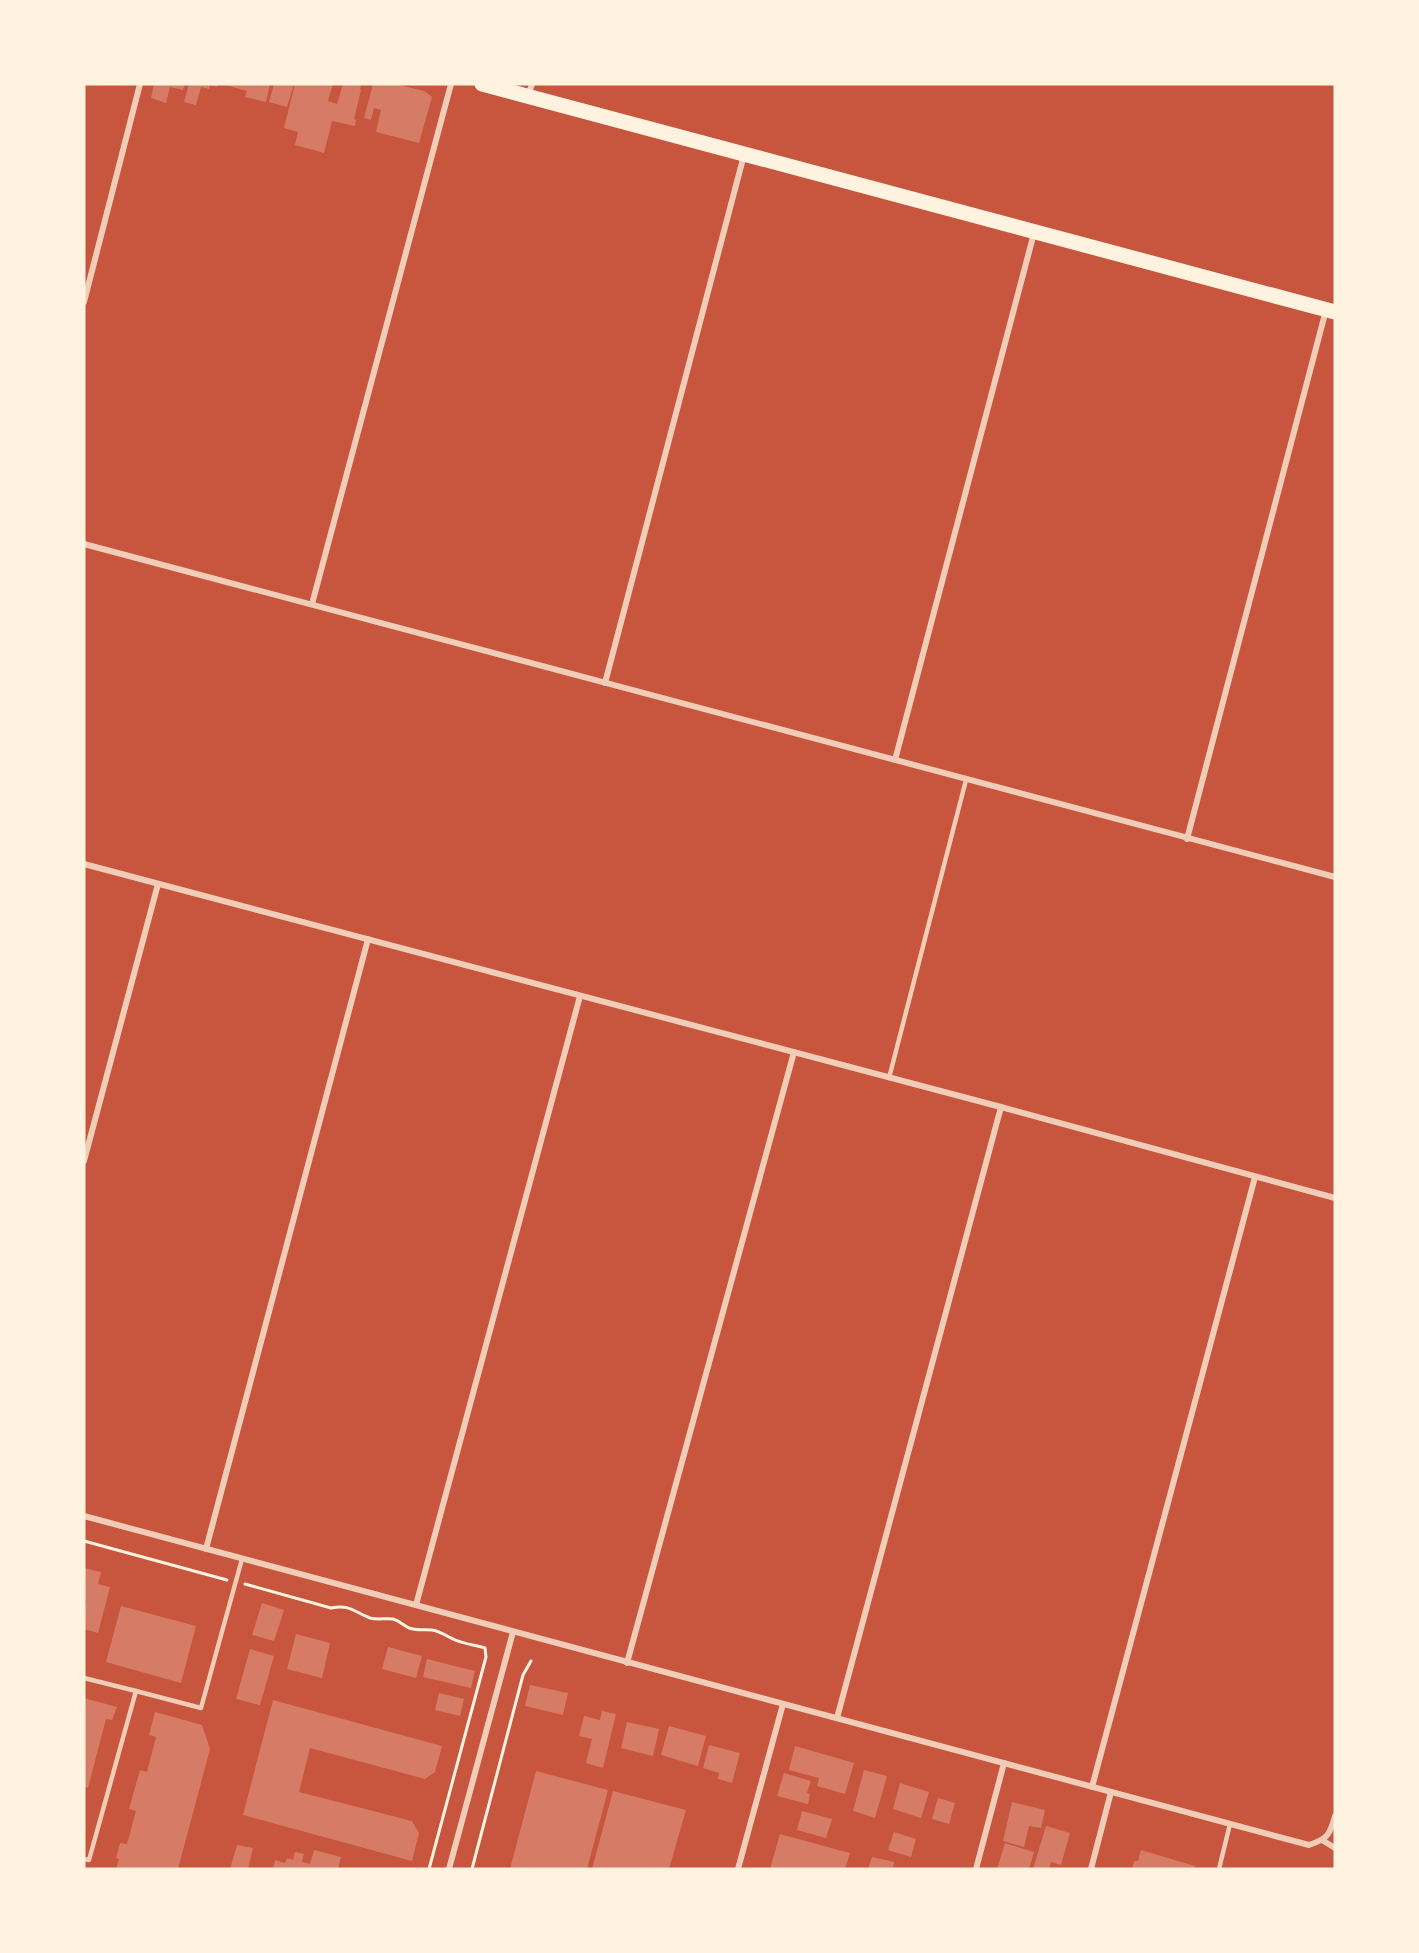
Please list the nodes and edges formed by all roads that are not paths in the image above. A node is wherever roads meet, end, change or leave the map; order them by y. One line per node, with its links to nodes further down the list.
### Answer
1 (140, 84): 7 (street)
2 (451, 84): 10 (street)
3 (482, 84): 4 (main road)
4 (530, 90): 5 (main road)
5 (744, 154): 6 (main road); 11 (street)
6 (1035, 232): 8 (main road); 12 (street)
7 (84, 302)
8 (1330, 311): 14 (street)
9 (84, 544): 10 (street)
10 (312, 604): 11 (street)
11 (605, 683): 12 (street)
12 (895, 760): 13 (street)
13 (966, 780): 14 (street); 21 (lane)
14 (1187, 839): 16 (street)
15 (84, 864): 17 (street)
16 (1335, 878)
17 (158, 884): 18 (street); 23 (street)
18 (368, 939): 19 (street); 27 (street)
19 (580, 996): 20 (street); 29 (street)
20 (794, 1052): 21 (street); 31 (street)
21 (889, 1078): 22 (street)
22 (1001, 1107): 24 (street); 35 (street)
23 (84, 1161)
24 (1255, 1177): 25 (street); 37 (street)
25 (1335, 1198)
26 (84, 1516): 27 (street)
27 (206, 1549): 28 (street)
28 (242, 1559): 29 (street); 33 (lane)
29 (416, 1605): 30 (street)
30 (513, 1632): 31 (street); 44 (street)
31 (627, 1663): 34 (street)
32 (84, 1678): 33 (lane)
33 (136, 1691): 43 (lane)
34 (783, 1704): 35 (street); 45 (street)
35 (837, 1718): 36 (street)
36 (1004, 1763): 37 (street); 46 (street)
37 (1092, 1787): 38 (street)
38 (1111, 1792): 40 (street); 47 (street)
39 (1335, 1816): 41 (street)
40 (1230, 1824): 41 (street); 48 (lane)
41 (1322, 1840): 42 (street)
42 (1335, 1848)
43 (84, 1859)
44 (449, 1869)
45 (738, 1869)
46 (976, 1869)
47 (1091, 1869)
48 (1219, 1869)

